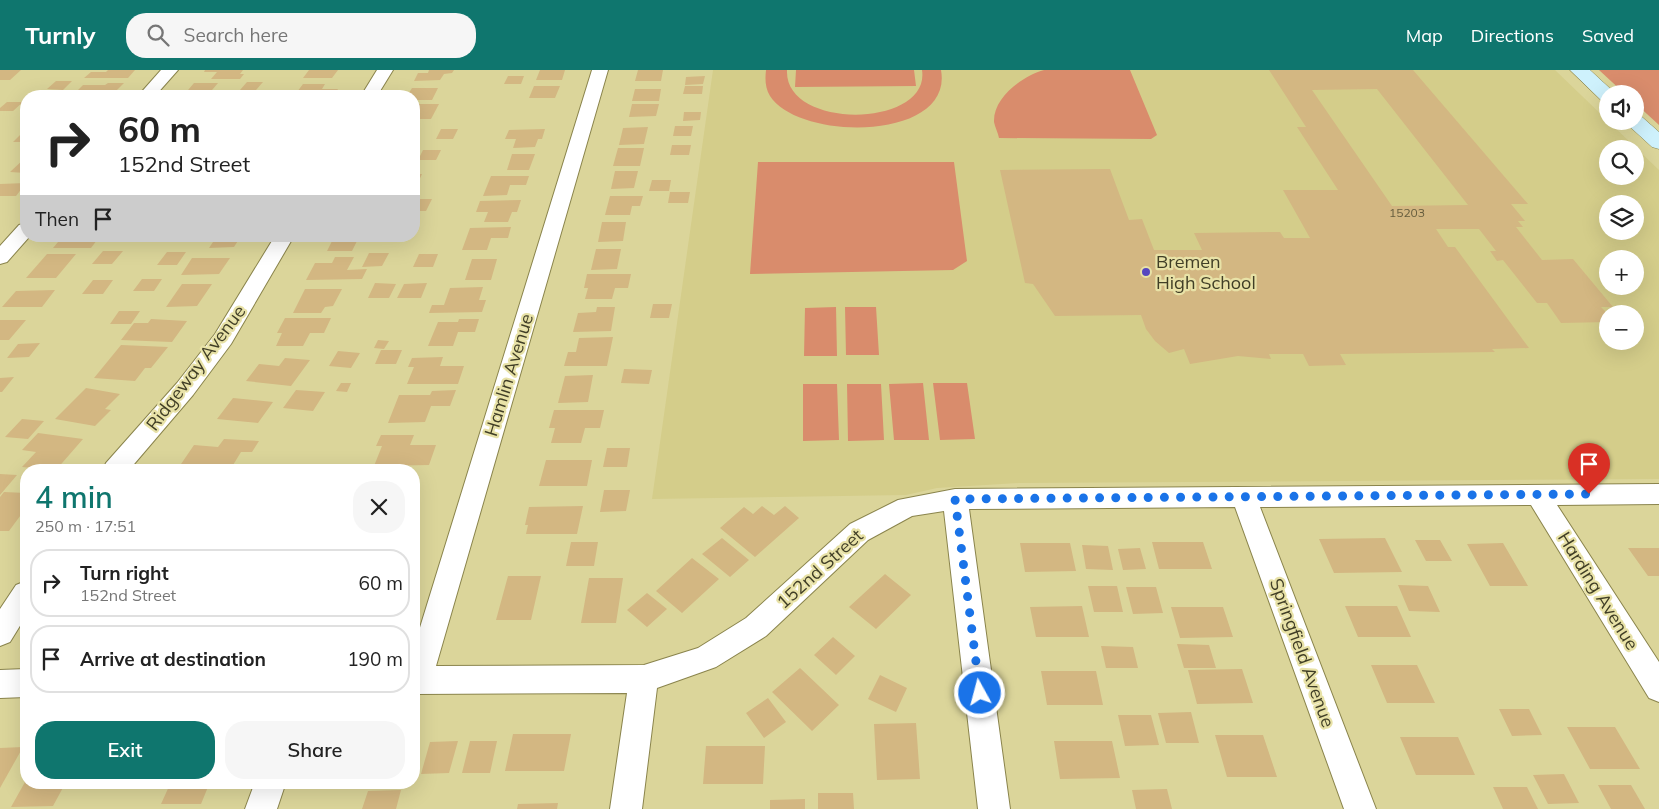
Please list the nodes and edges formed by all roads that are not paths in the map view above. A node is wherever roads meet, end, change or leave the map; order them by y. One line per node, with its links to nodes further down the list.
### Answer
1 (170, 70): 6 (street)
2 (385, 70): 7 (street)
3 (600, 70): 20 (street, Hamlin Avenue)
4 (1579, 70): 5 (main road)
5 (1599, 88)
6 (152, 90)
7 (373, 90)
8 (1644, 129): 9 (main road)
9 (1659, 143)
10 (20, 236): 12 (street)
11 (281, 242): 13 (street, Ridgeway Avenue)
12 (0, 258)
13 (120, 464)
14 (1537, 494): 15 (street, 152nd Street); 16 (street, 152nd Street); 25 (street, Harding Avenue)
15 (1659, 494)
16 (1244, 497): 17 (street, 152nd Street); 30 (street, Springfield Avenue)
17 (955, 499): 21 (street, 152nd Street); 29 (street)
18 (20, 602): 19 (street)
19 (0, 633)
20 (420, 667)
21 (644, 679): 22 (street, 152nd Street); 28 (street)
22 (420, 680)
23 (20, 683): 24 (street)
24 (0, 684)
25 (1659, 688)
26 (268, 789): 27 (street)
27 (261, 809)
28 (626, 809)
29 (994, 809)
30 (1360, 809)

